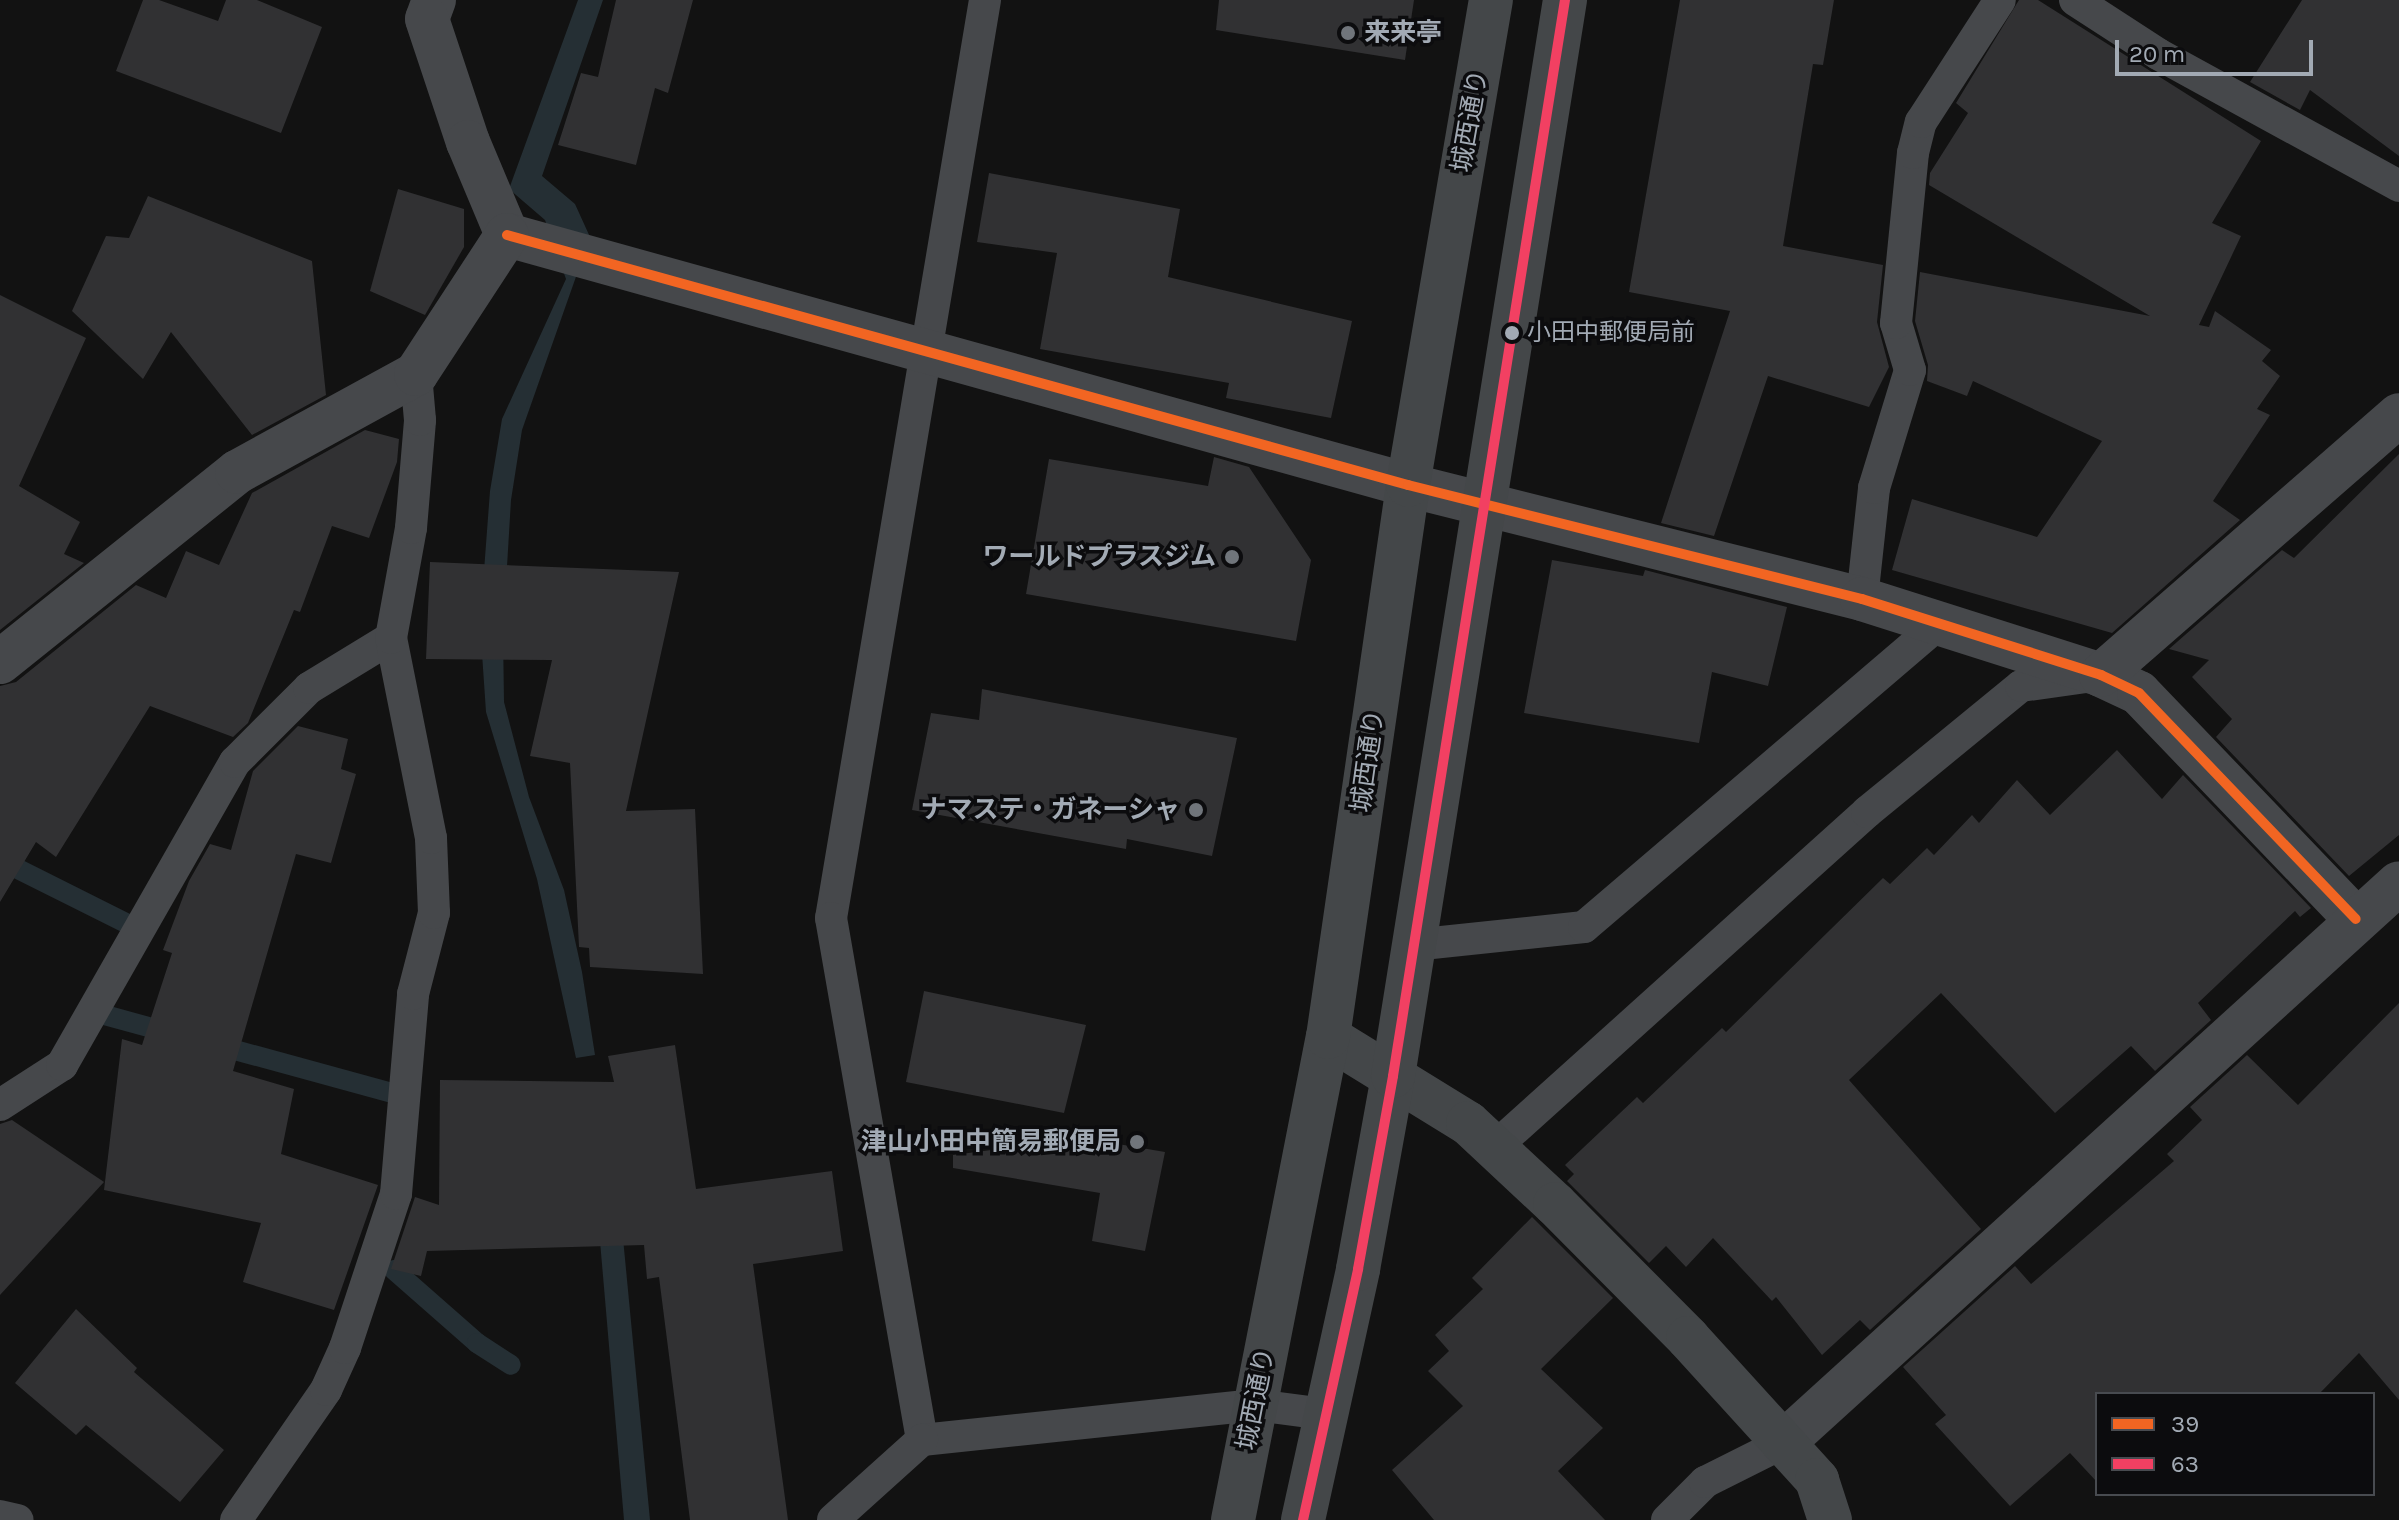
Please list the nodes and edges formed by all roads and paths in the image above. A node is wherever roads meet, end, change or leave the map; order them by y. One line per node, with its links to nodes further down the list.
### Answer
1 (434, 0): 8 (street)
2 (985, 0): 9 (lane)
3 (1491, 0): 12 (street, 城西通り)
4 (1565, 0): 13 (street)
5 (2000, 0): 14 (lane)
6 (2075, 0): 7 (lane)
7 (2399, 186)
8 (507, 235): 9 (street); 10 (street)
9 (926, 350): 12 (street); 27 (lane)
10 (416, 374): 16 (lane); 17 (street)
11 (2399, 415): 18 (street)
12 (1408, 485): 13 (street); 21 (street, 城西通り)
13 (1482, 504): 14 (street); 20 (street)
14 (1862, 599): 15 (street)
15 (1939, 624): 18 (street); 20 (lane)
16 (391, 638): 23 (lane); 31 (lane)
17 (0, 662)
18 (2101, 675): 19 (street); 24 (lane)
19 (2384, 905): 28 (street)
20 (1413, 945): 22 (street)
21 (1328, 1037): 22 (street); 25 (street, 城西通り)
22 (1393, 1076): 24 (street); 26 (street)
23 (0, 1105)
24 (1495, 1147): 28 (street)
25 (1255, 1405): 26 (lane); 27 (lane); 33 (street, 城西通り)
26 (1325, 1414): 34 (street)
27 (922, 1440): 32 (lane)
28 (1783, 1443): 35 (lane); 36 (street)
29 (0, 1516): 30 (lane)
30 (18, 1520)
31 (236, 1520)
32 (833, 1520)
33 (1233, 1520)
34 (1303, 1520)
35 (1667, 1520)
36 (1830, 1520)

